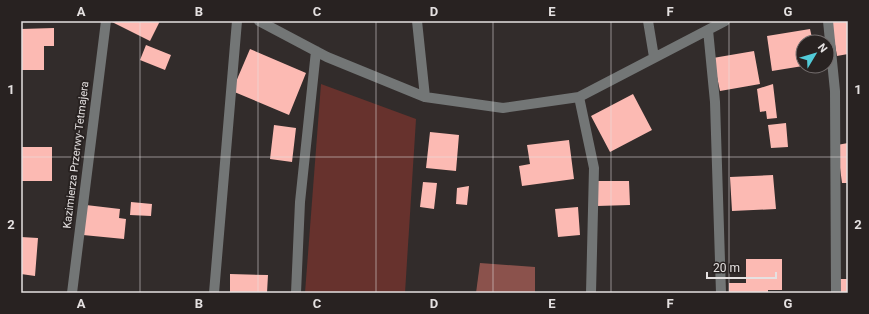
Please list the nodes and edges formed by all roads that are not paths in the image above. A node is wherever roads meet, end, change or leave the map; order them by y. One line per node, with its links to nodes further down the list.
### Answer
1 (106, 21): 13 (street, Kazimierza Przerwy-Tetmajera)
2 (237, 21): 14 (street)
3 (259, 21): 9 (street)
4 (417, 21): 12 (street)
5 (648, 21): 10 (street)
6 (725, 21): 8 (street)
7 (828, 21): 18 (street)
8 (708, 30): 10 (street); 17 (street)
9 (316, 51): 12 (street); 15 (street)
10 (654, 57): 11 (street)
11 (579, 97): 12 (street); 16 (street)
12 (425, 98)
13 (72, 293)
14 (214, 293)
15 (296, 293)
16 (591, 293)
17 (721, 293)
18 (836, 293)

